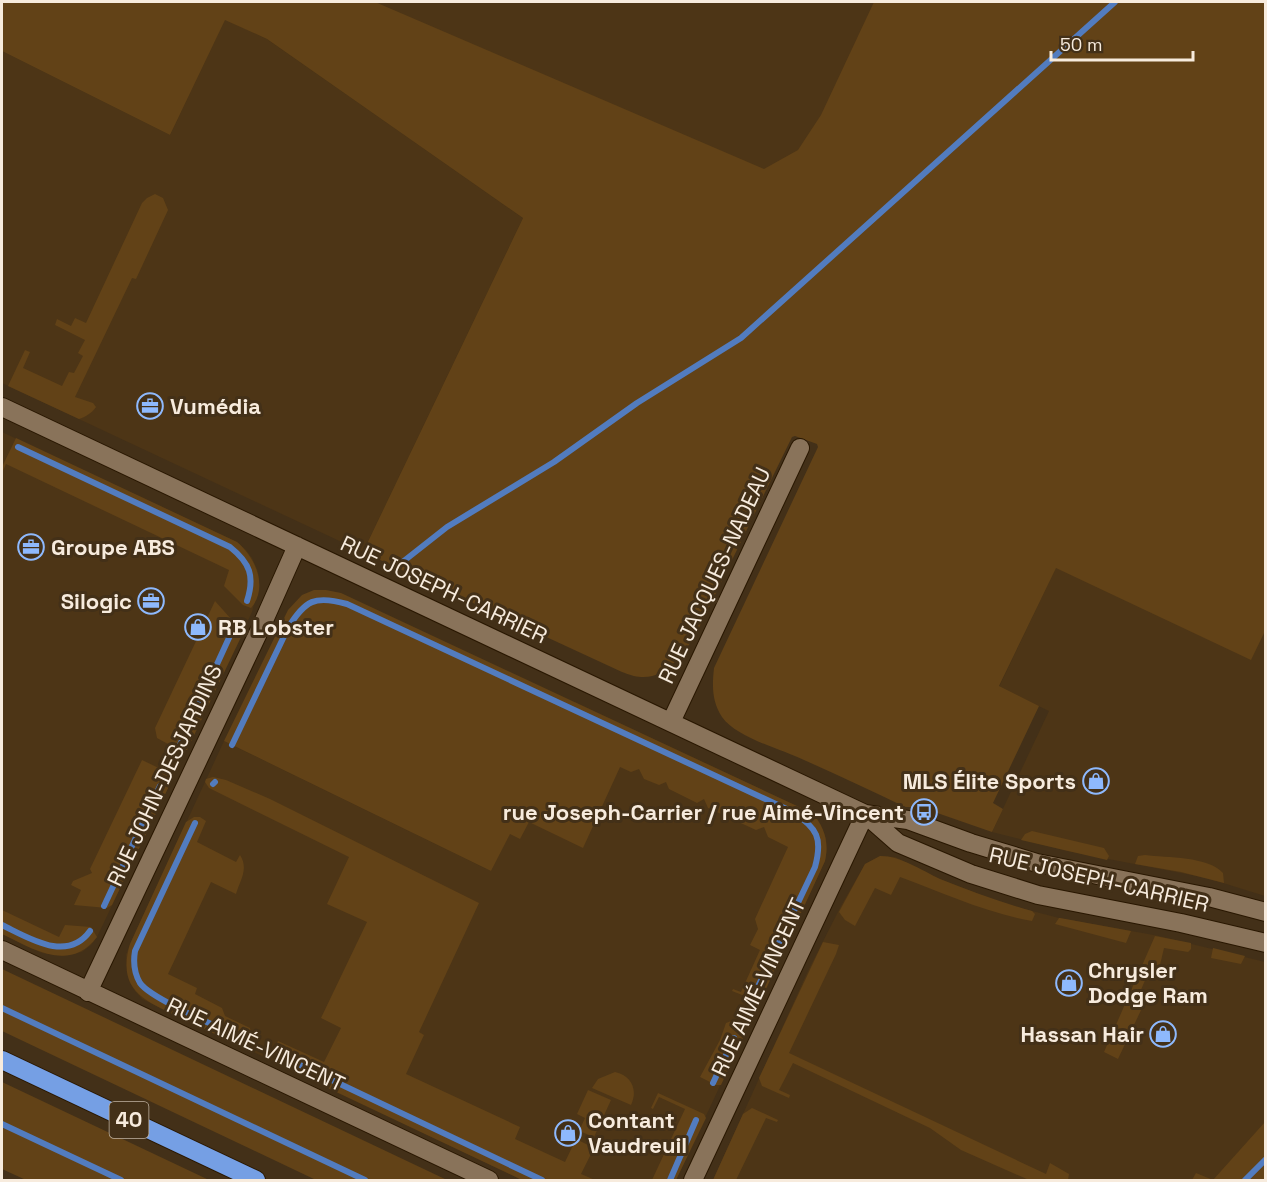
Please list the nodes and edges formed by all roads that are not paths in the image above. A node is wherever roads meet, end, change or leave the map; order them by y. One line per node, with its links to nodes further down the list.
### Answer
1 (2, 407): 3 (street, RUE JOSEPH-CARRIER)
2 (800, 448): 4 (street, RUE JACQUES-NADEAU)
3 (297, 546): 4 (street, RUE JOSEPH-CARRIER); 9 (street, RUE JOHN-DESJARDINS)
4 (671, 722): 5 (street, RUE JOSEPH-CARRIER)
5 (866, 814): 6 (street, RUE JOSEPH-CARRIER); 7 (street, RUE JOSEPH-CARRIER); 13 (street, RUE AIMÉ-VINCENT)
6 (1266, 912)
7 (1266, 944)
8 (2, 950): 9 (street, RUE AIMÉ-VINCENT)
9 (88, 992): 12 (street, RUE AIMÉ-VINCENT)
10 (2, 1060): 11 (highway, 40)
11 (256, 1180)
12 (489, 1180)
13 (693, 1180)

